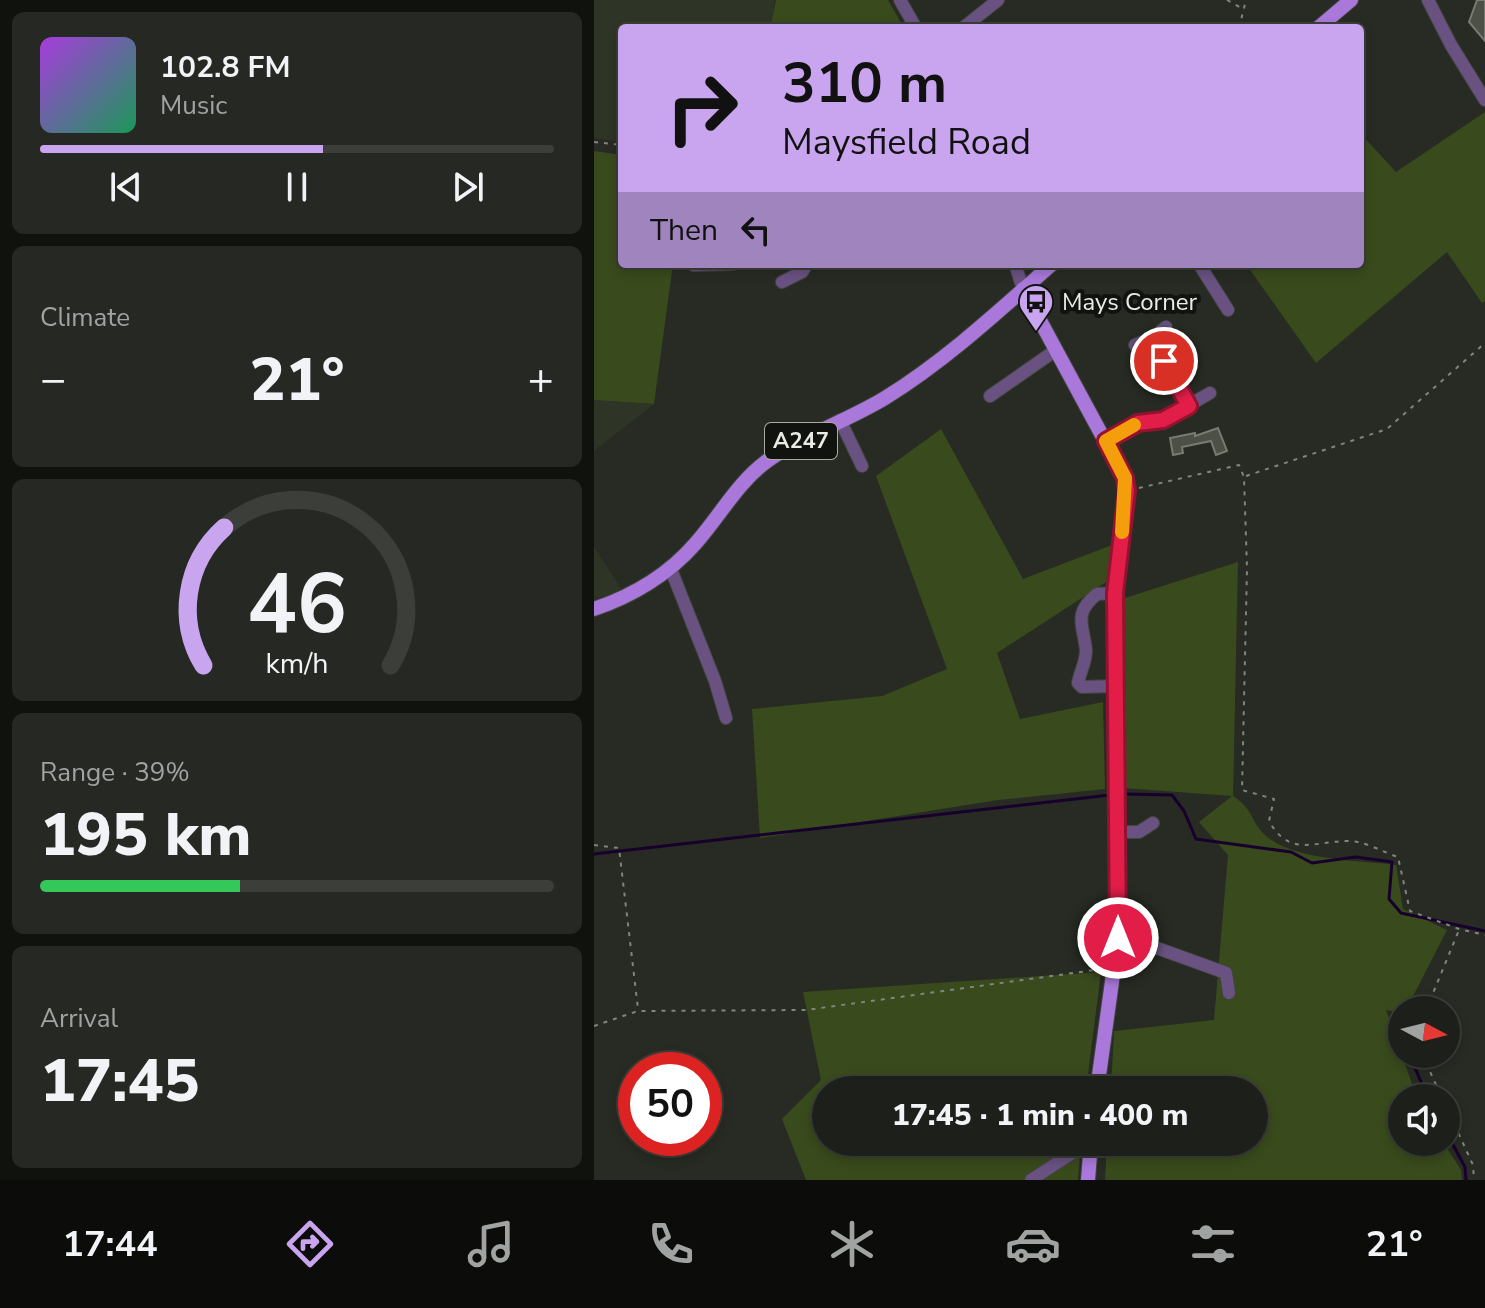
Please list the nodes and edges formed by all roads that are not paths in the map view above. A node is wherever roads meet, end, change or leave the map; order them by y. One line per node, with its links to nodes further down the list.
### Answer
1 (900, 0): 5 (street)
2 (998, 0): 6 (street)
3 (1351, 0): 7 (main road)
4 (1428, 0): 8 (street)
5 (914, 24)
6 (968, 24)
7 (1323, 24)
8 (1478, 80): 9 (street)
9 (1485, 100)
10 (804, 268): 14 (street)
11 (1016, 268): 15 (street)
12 (1047, 268): 15 (main road, A247)
13 (1202, 268): 16 (street)
14 (782, 282)
15 (1023, 289): 20 (main road); 24 (main road, A247)
16 (1228, 310)
17 (1166, 327): 18 (street)
18 (1152, 338): 19 (street); 23 (street)
19 (1135, 345)
20 (1056, 350): 22 (street); 25 (main road)
21 (1210, 393): 23 (street)
22 (990, 396)
23 (1189, 406): 25 (street)
24 (840, 420): 26 (street); 27 (main road, A247)
25 (1106, 441): 28 (main road)
26 (862, 466)
27 (670, 567): 29 (main road, A247); 31 (street)
28 (1115, 593): 30 (main road); 30 (street)
29 (594, 609)
30 (1115, 686): 33 (main road)
31 (726, 718)
32 (1153, 823): 33 (street)
33 (1117, 832): 34 (main road)
34 (1118, 938): 35 (street); 36 (main road)
35 (1229, 993)
36 (1099, 1076)
37 (1068, 1156): 39 (street)
38 (1089, 1156): 40 (main road)
39 (1031, 1180)
40 (1088, 1180)

